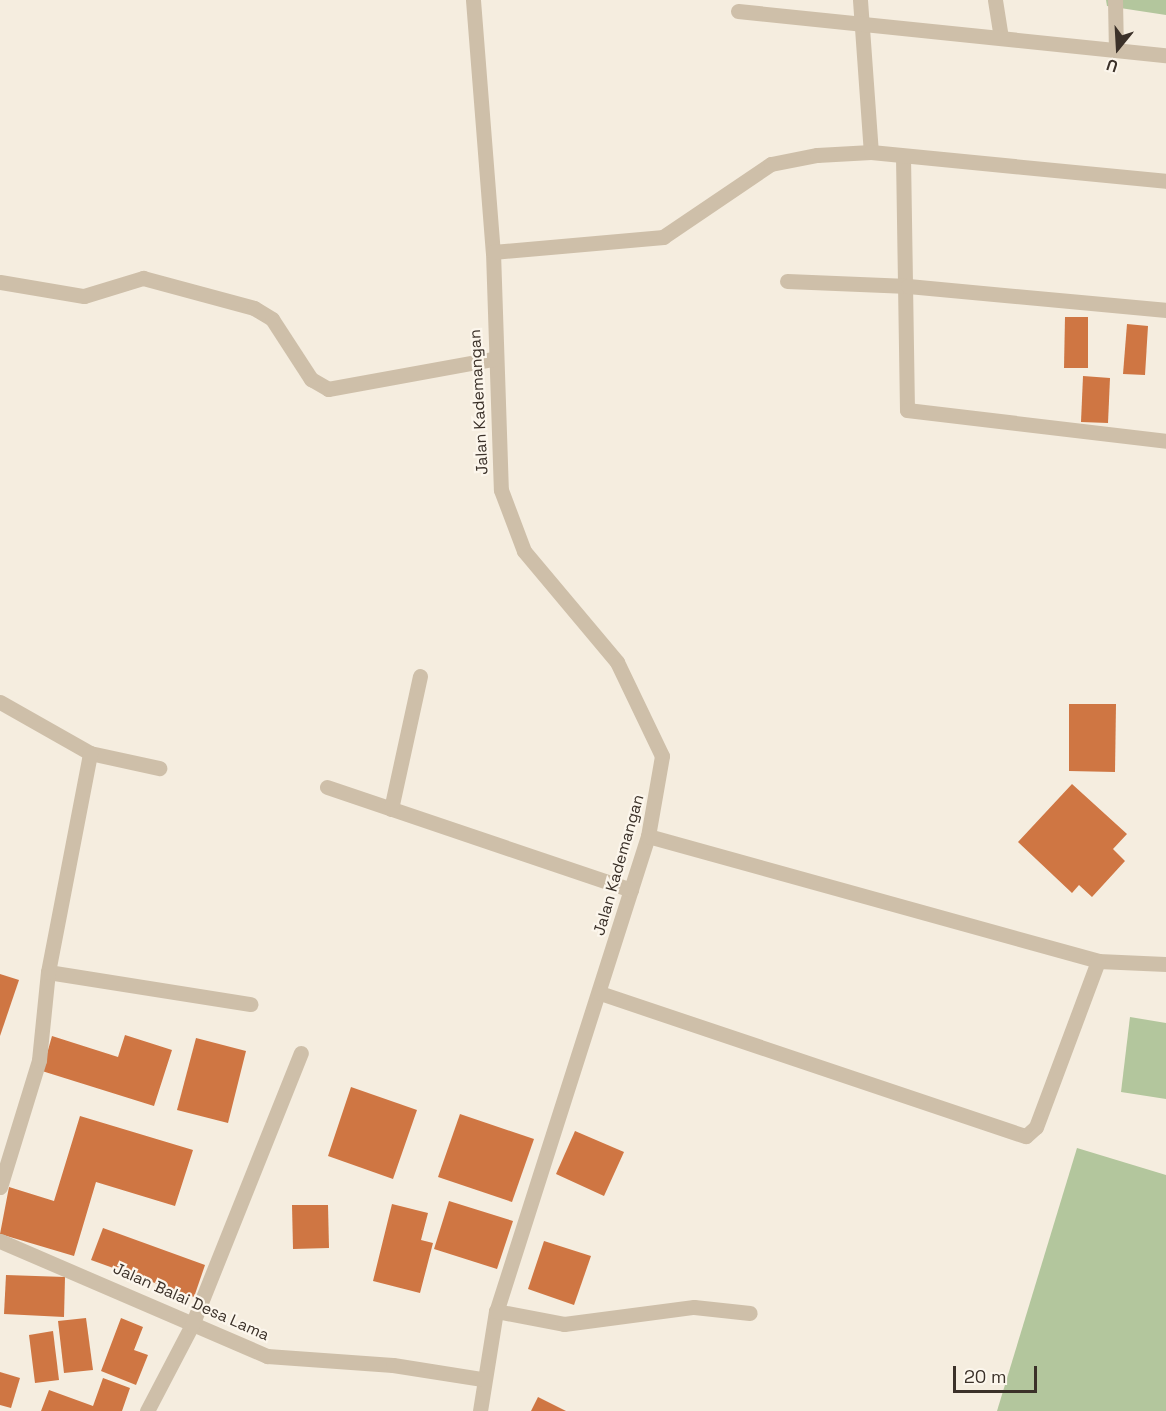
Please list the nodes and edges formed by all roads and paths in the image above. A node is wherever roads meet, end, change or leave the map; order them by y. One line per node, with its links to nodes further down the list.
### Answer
1 (473, 0): 13 (street, Jalan Kademangan)
2 (860, 0): 6 (street)
3 (995, 0): 7 (street)
4 (1115, 0): 8 (street)
5 (738, 11): 6 (street)
6 (862, 21): 7 (street); 10 (street)
7 (1001, 38): 8 (street)
8 (1116, 50): 9 (street)
9 (1166, 55)
10 (871, 152): 11 (street); 13 (street)
11 (903, 156): 12 (street); 16 (street)
12 (1166, 181)
13 (493, 252): 18 (street, Jalan Kademangan)
14 (0, 282): 18 (street)
15 (787, 282): 16 (street)
16 (908, 286): 17 (street); 19 (street)
17 (1166, 310)
18 (493, 359): 26 (street, Jalan Kademangan)
19 (1166, 441)
20 (420, 676): 25 (street)
21 (0, 702): 22 (street)
22 (90, 753): 23 (street); 30 (street)
23 (159, 768)
24 (327, 787): 25 (street)
25 (392, 809): 27 (street)
26 (648, 836): 27 (street, Jalan Kademangan); 28 (street)
27 (631, 890): 31 (street, Jalan Kademangan)
28 (1098, 961): 29 (street); 31 (street)
29 (1166, 964)
30 (48, 972): 32 (street); 34 (street)
31 (600, 993): 36 (street, Jalan Kademangan)
32 (250, 1004)
33 (301, 1053): 38 (street)
34 (0, 1187)
35 (0, 1241): 38 (street, Jalan Balai Desa Lama)
36 (496, 1311): 37 (street); 39 (street, Jalan Kademangan)
37 (750, 1313)
38 (192, 1325): 39 (street, Jalan Balai Desa Lama); 40 (street)
39 (482, 1379): 41 (street, Jalan Kademangan)
40 (147, 1411)
41 (480, 1411)

